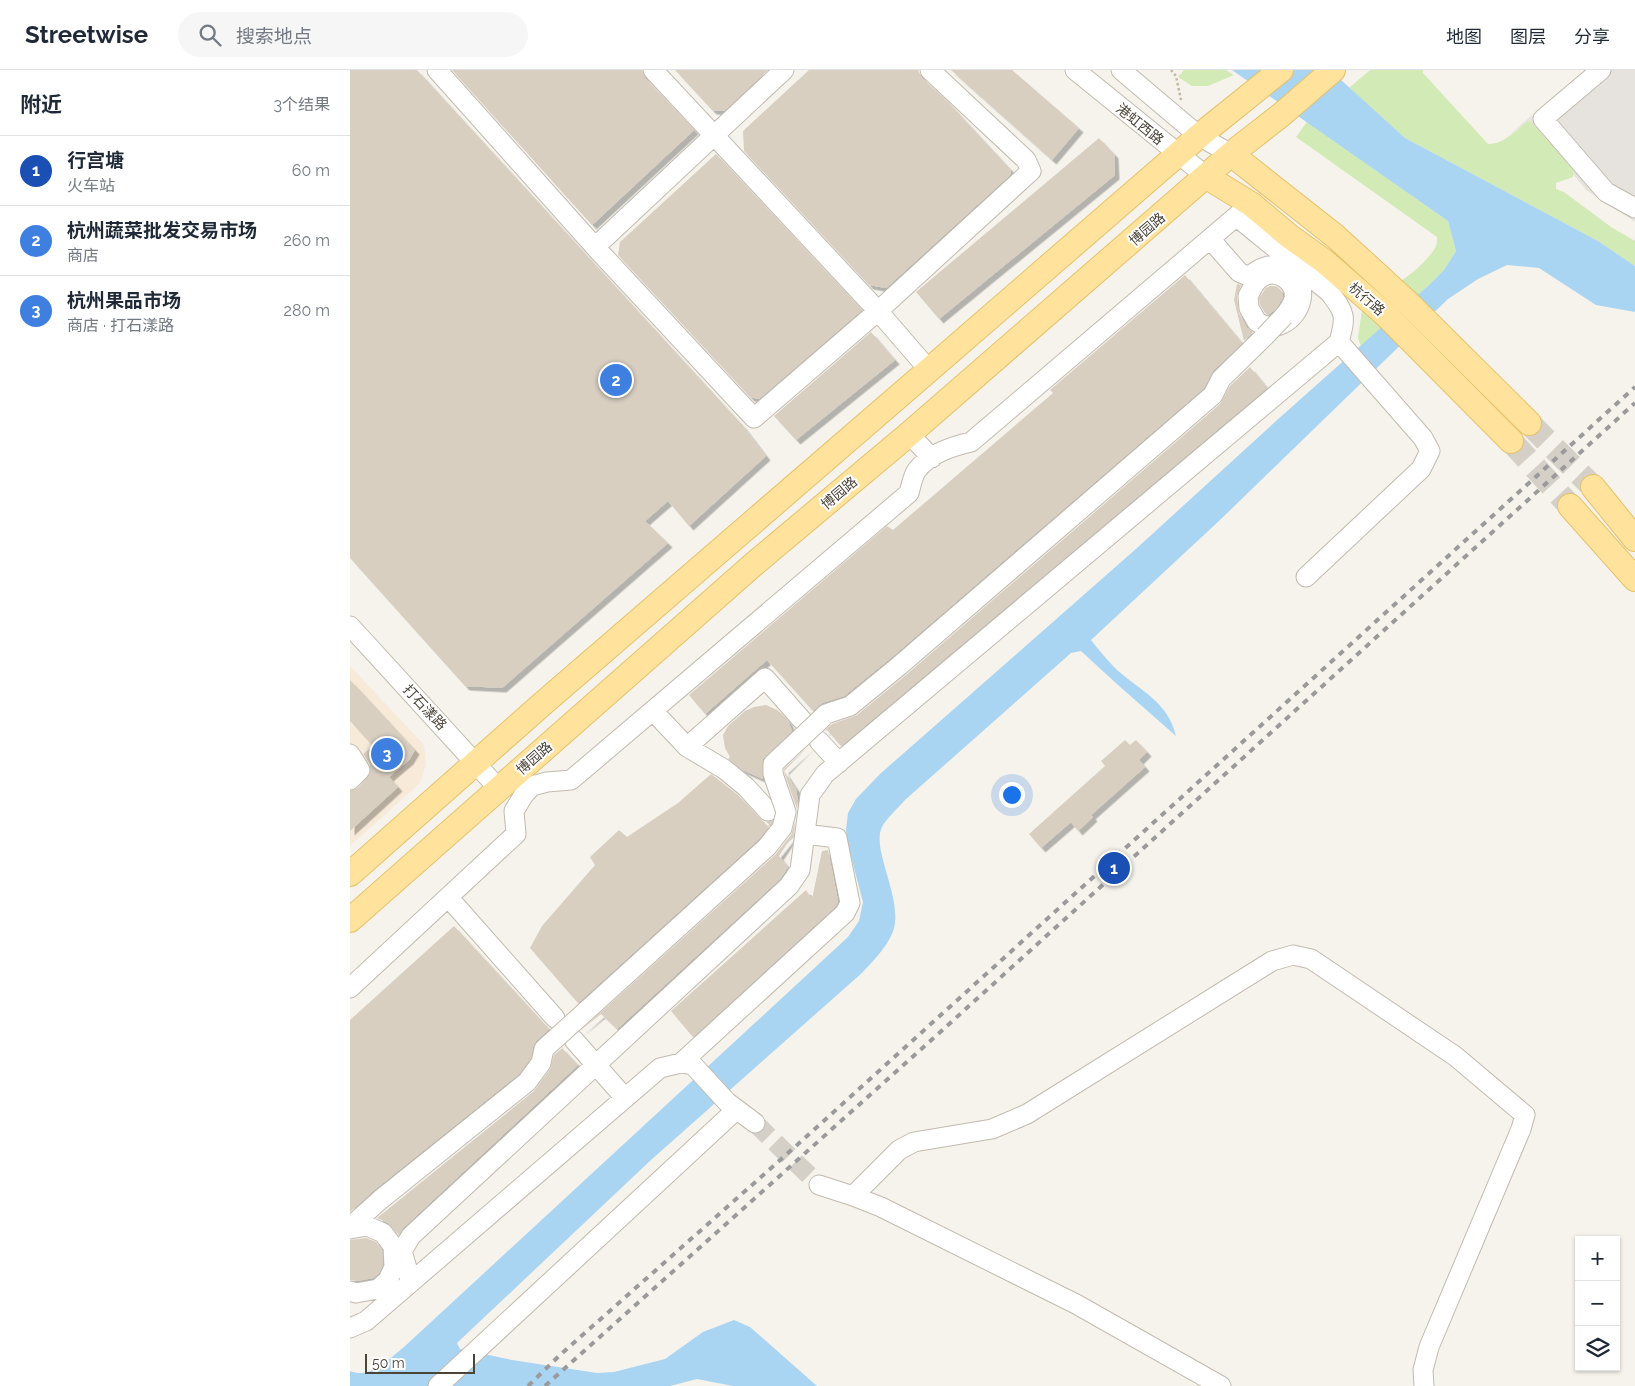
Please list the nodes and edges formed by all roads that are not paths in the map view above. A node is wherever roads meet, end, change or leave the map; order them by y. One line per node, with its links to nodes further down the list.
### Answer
1 (437, 70): 18 (street)
2 (654, 70): 10 (street)
3 (784, 70): 10 (street)
4 (930, 70): 19 (street)
5 (1075, 70): 13 (street, 港虹西路)
6 (1121, 70): 11 (street, 港虹西路)
7 (1281, 70): 11 (main road)
8 (1333, 70): 12 (main road, 博园路)
9 (1601, 70): 15 (street)
10 (714, 135): 18 (street); 19 (street)
11 (1199, 136): 12 (street, 港虹西路); 13 (main road)
12 (1230, 154): 14 (main road, 博园路); 22 (main road, 杭行路)
13 (1178, 155): 14 (street, 港虹西路); 21 (main road)
14 (1206, 177): 16 (main road, 杭行路); 23 (main road, 博园路)
15 (1635, 208)
16 (1244, 210): 17 (street); 20 (street); 24 (main road, 杭行路)
17 (1210, 239): 25 (street); 33 (street, bridge)
18 (595, 247): 19 (street)
19 (878, 310): 21 (street)
20 (1344, 347): 29 (street); 38 (street)
21 (929, 370): 37 (main road)
22 (1529, 423)
23 (909, 434): 25 (street); 40 (main road, 博园路)
24 (1511, 441)
25 (932, 458): 32 (street)
26 (1593, 487): 28 (main road)
27 (1570, 506): 30 (main road)
28 (1635, 539)
29 (1306, 576)
30 (1635, 579)
31 (350, 626): 37 (street, 打石漾路)
32 (653, 711): 35 (street); 40 (street)
33 (811, 720): 35 (street); 56 (street, bridge)
34 (819, 741): 38 (street)
35 (687, 747): 41 (street)
36 (350, 754): 39 (street)
37 (476, 762): 40 (street, 打石漾路); 43 (main road)
38 (838, 763): 42 (street)
39 (350, 780)
40 (515, 783): 44 (street); 45 (main road, 博园路)
41 (768, 811)
42 (801, 840): 49 (street); 50 (street)
43 (350, 874)
44 (448, 897): 46 (street); 47 (street)
45 (350, 920)
46 (350, 988)
47 (555, 1018)
48 (574, 1040): 49 (street)
49 (596, 1064): 51 (street); 57 (street)
50 (687, 1064): 51 (street); 52 (street)
51 (626, 1098): 57 (street)
52 (732, 1106): 53 (street); 61 (street)
53 (755, 1123)
54 (819, 1185): 55 (street)
55 (853, 1196): 62 (street); 63 (street)
56 (356, 1229): 58 (street); 59 (street)
57 (411, 1282): 60 (street)
58 (350, 1284)
59 (350, 1292)
60 (350, 1328)
61 (438, 1386)
62 (1221, 1386)
63 (1424, 1386)

